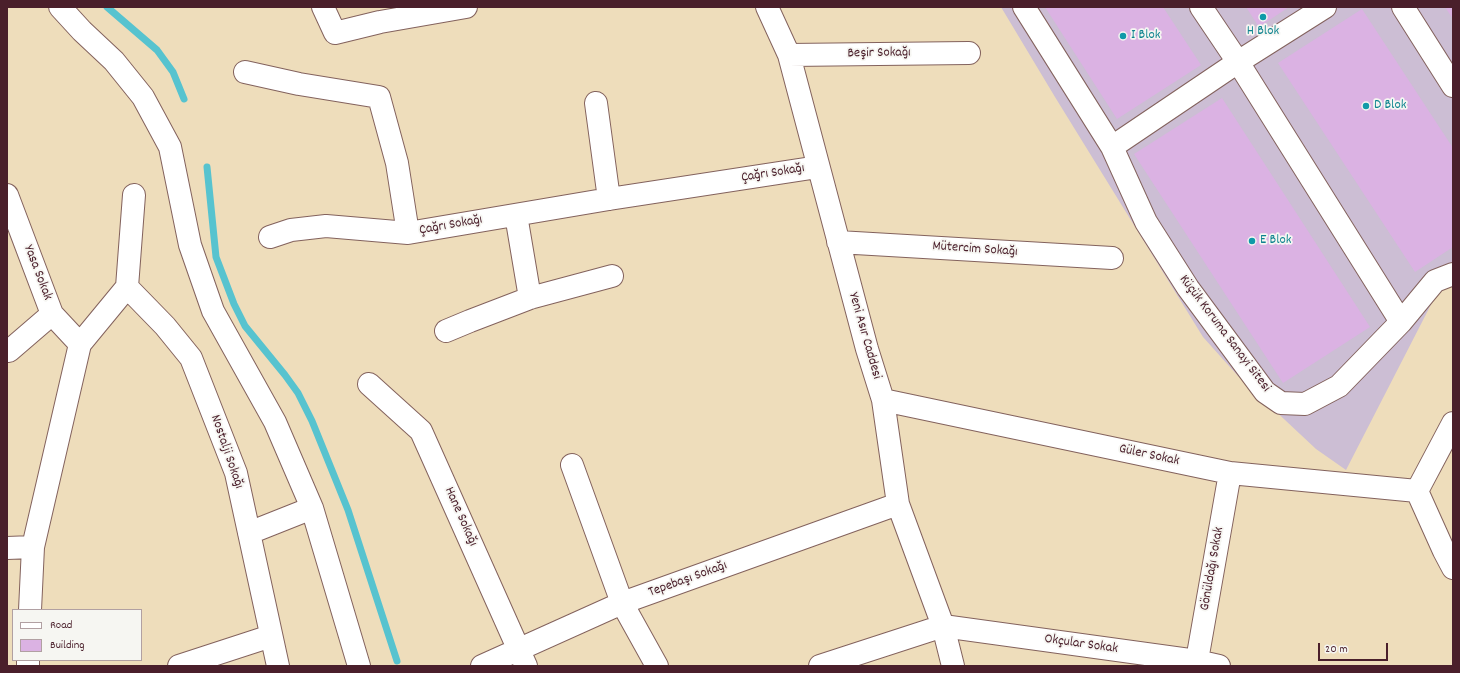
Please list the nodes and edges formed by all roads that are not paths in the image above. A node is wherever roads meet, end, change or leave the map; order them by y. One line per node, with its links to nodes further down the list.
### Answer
1 (60, 7): 41 (street)
2 (323, 7): 3 (street)
3 (466, 7)
4 (767, 7): 10 (street, Yeni Asır Caddesi)
5 (1024, 7): 15 (street, Küçük Koruma Sanayi Sitesi)
6 (1201, 7): 11 (street)
7 (1325, 7): 11 (street)
8 (1403, 7): 13 (street)
9 (969, 53): 10 (street, Beşir Sokağı)
10 (789, 55): 16 (street, Yeni Asır Caddesi)
11 (1238, 62): 15 (street); 30 (street)
12 (245, 72): 21 (street, Çağrı Sokağı)
13 (1453, 86)
14 (596, 103): 19 (street)
15 (1112, 147): 30 (street, Küçük Koruma Sanayi Sitesi)
16 (818, 167): 19 (street, Çağrı Sokağı); 23 (street, Yeni Asır Caddesi)
17 (7, 195): 29 (street, Yasa Sokak)
18 (134, 195): 27 (street)
19 (609, 199): 20 (street, Çağrı Sokağı)
20 (516, 215): 21 (street, Çağrı Sokağı); 28 (street)
21 (408, 233): 22 (street)
22 (270, 237)
23 (838, 242): 24 (street, Mütercim Sokağı); 35 (street, Yeni Asır Caddesi)
24 (1112, 258)
25 (1453, 274): 30 (street, Küçük Koruma Sanayi Sitesi)
26 (612, 276): 28 (street)
27 (128, 286): 32 (street); 42 (street, Nostalji Sokağı)
28 (530, 298): 31 (street)
29 (52, 314): 32 (street, Yasa Sokak); 33 (street)
30 (1402, 322)
31 (446, 331)
32 (80, 344): 44 (street)
33 (7, 351)
34 (369, 384): 50 (street, Hane Sokağı)
35 (883, 400): 38 (street, Güler Sokak); 40 (street, Yeni Asır Caddesi)
36 (1453, 423): 39 (street)
37 (572, 465): 46 (street)
38 (1230, 473): 39 (street, Güler Sokak); 51 (street, Gönüldağı Sokak)
39 (1417, 491): 45 (street)
40 (898, 504): 46 (street, Tepebaşı Sokağı); 48 (street, Yeni Asır Caddesi)
41 (312, 508): 42 (street); 54 (street)
42 (249, 533): 49 (street, Nostalji Sokağı)
43 (7, 548): 44 (street)
44 (33, 548): 47 (street)
45 (1453, 568)
46 (622, 603): 50 (street, Tepebaşı Sokağı); 56 (street)
47 (30, 609)
48 (943, 626): 51 (street, Okçular Sokak); 57 (street); 58 (street, Yeni Asır Caddesi)
49 (271, 636): 52 (street); 53 (street, Nostalji Sokağı)
50 (523, 658): 55 (street, Tepebaşı Sokağı)
51 (1197, 664): 59 (street, Okçular Sokak)
52 (179, 666)
53 (278, 666)
54 (359, 666)
55 (482, 666)
56 (657, 666)
57 (820, 666)
58 (953, 666)
59 (1219, 666)

